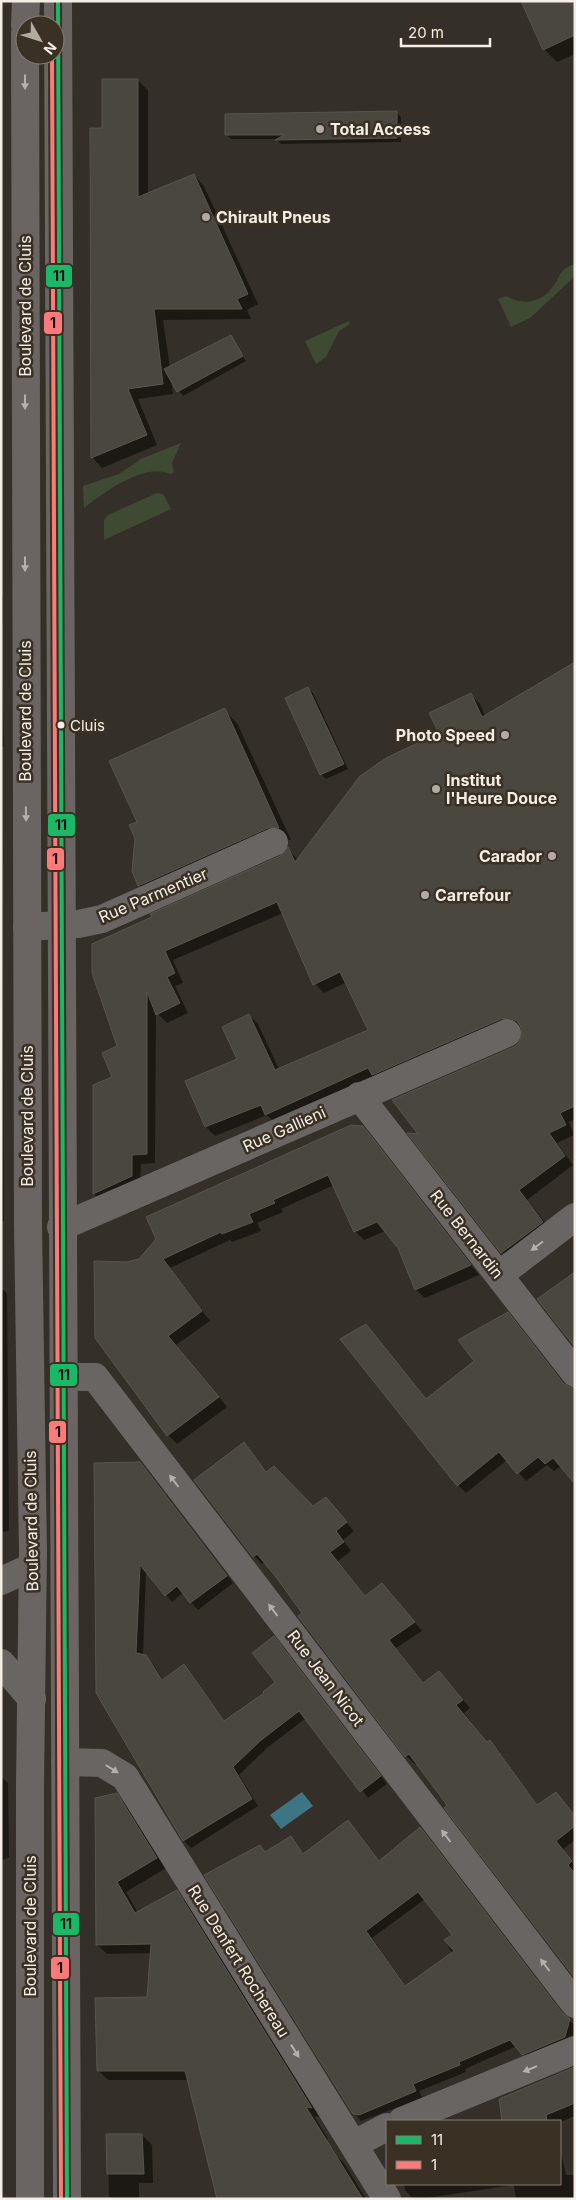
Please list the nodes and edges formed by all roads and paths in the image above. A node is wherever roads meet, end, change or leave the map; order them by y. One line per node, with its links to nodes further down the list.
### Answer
1 (26, 1): 3 (main road)
2 (58, 1): 6 (main road, Boulevard de Cluis)
3 (25, 15)
4 (25, 65): 7 (main road, Boulevard de Cluis, one-way to 7)
5 (274, 842): 6 (street, Rue Parmentier)
6 (60, 925): 7 (street, Rue Parmentier); 11 (main road, Boulevard de Cluis)
7 (27, 927): 15 (main road, Boulevard de Cluis)
8 (508, 1033): 9 (street, Rue Gallieni)
9 (359, 1096): 11 (street, Rue Gallieni); 12 (street, Rue Bernardin)
10 (575, 1217): 12 (street, one-way to 12)
11 (62, 1227): 14 (main road, Boulevard de Cluis)
12 (499, 1275): 13 (street, Rue Bernardin)
13 (575, 1373)
14 (64, 1377): 19 (main road, Boulevard de Cluis); 20 (street, Rue Jean Nicot, one-way to 14)
15 (32, 1567): 16 (street); 18 (main road, Boulevard de Cluis)
16 (1, 1581)
17 (1, 1663): 18 (street)
18 (32, 1699): 25 (main road, Boulevard de Cluis)
19 (65, 1762): 24 (street, Rue Denfert Rochereau, one-way to 24); 26 (main road, Boulevard de Cluis)
20 (575, 2004)
21 (575, 2050): 22 (street, one-way to 22)
22 (404, 2120)
23 (386, 2128): 24 (street)
24 (354, 2144): 27 (street, Rue Denfert Rochereau)
25 (30, 2199)
26 (67, 2199)
27 (387, 2199)

